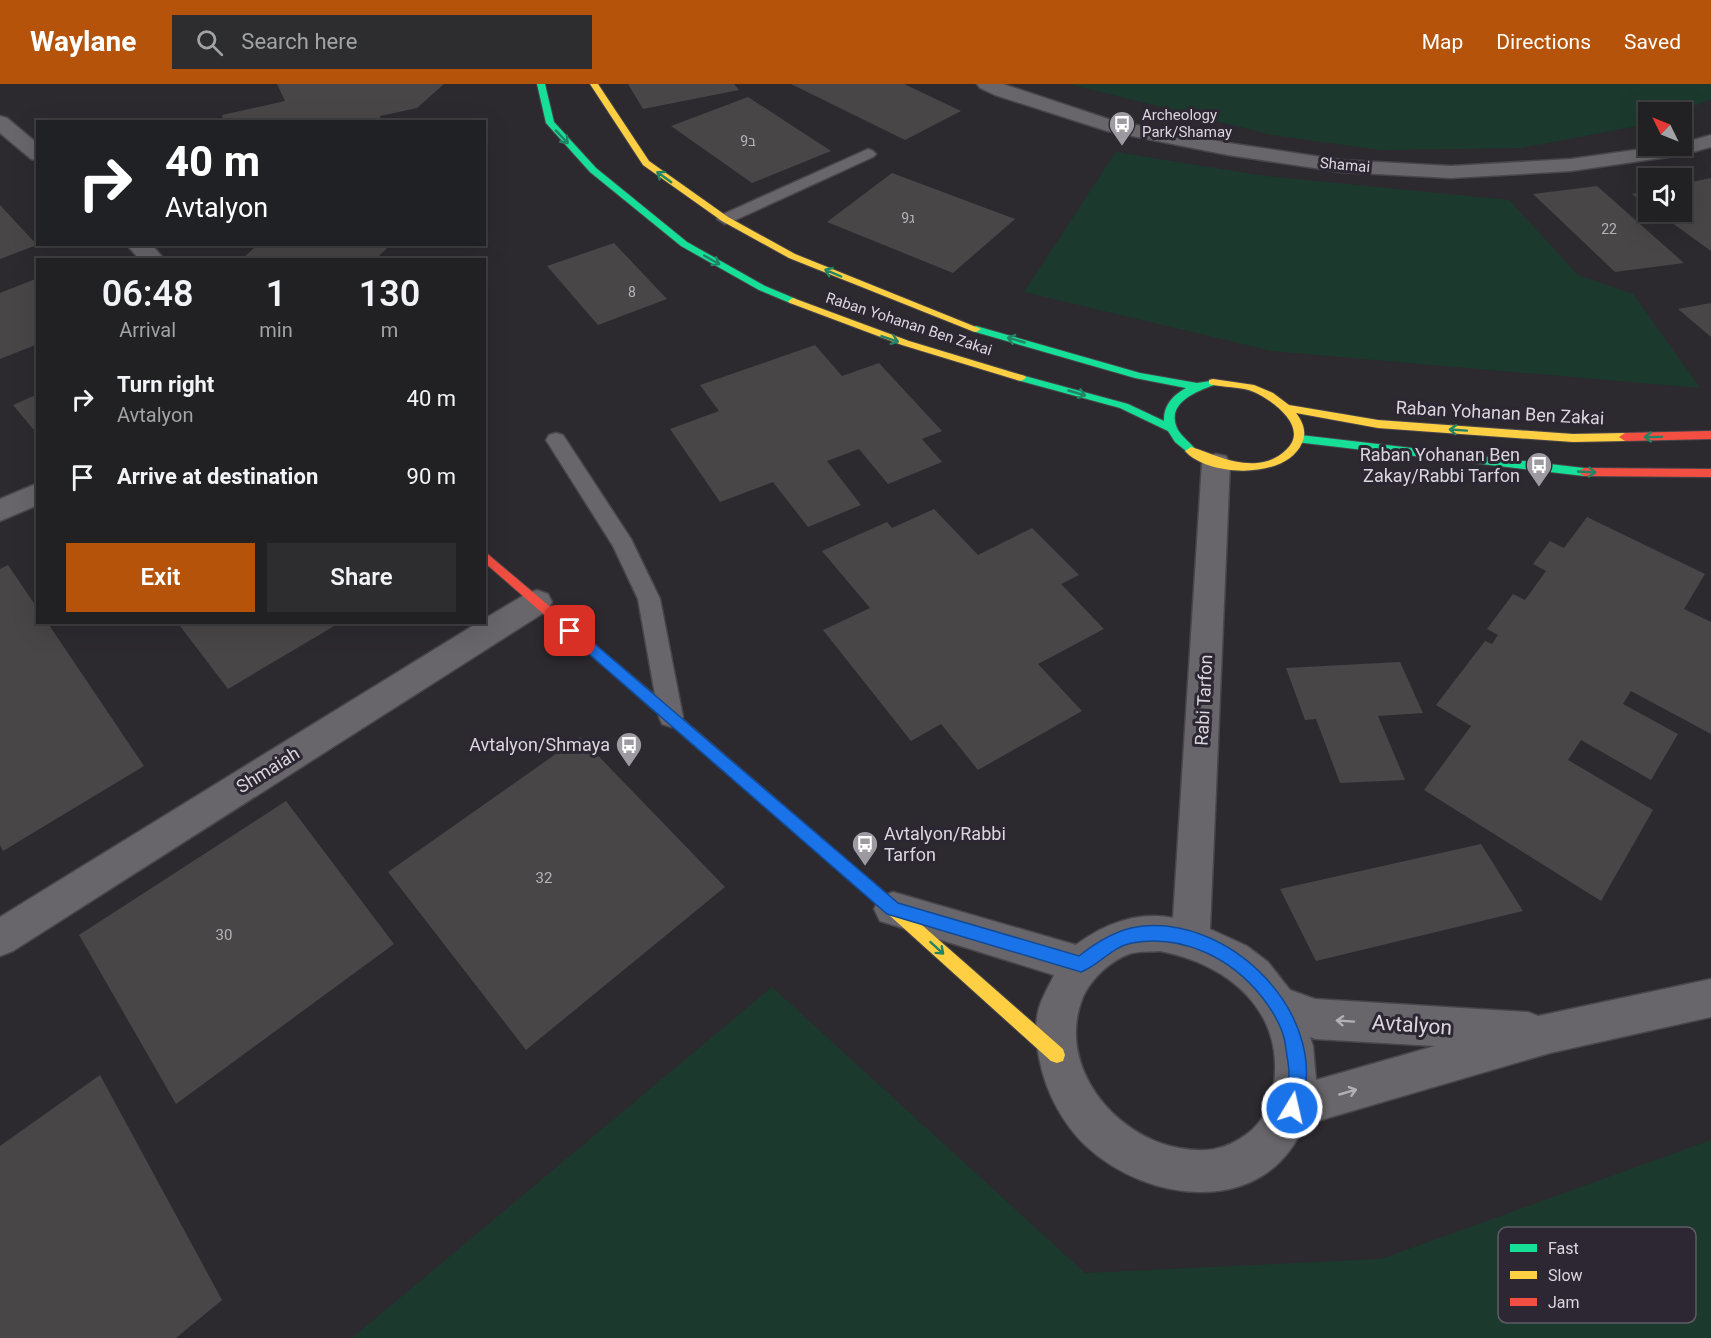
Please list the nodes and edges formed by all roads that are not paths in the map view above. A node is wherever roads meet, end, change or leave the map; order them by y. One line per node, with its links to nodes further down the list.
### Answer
1 (541, 84): 13 (street, Raban Yohanan Ben Zakai, one-way to 13)
2 (594, 84): 8 (street, Raban Yohanan Ben Zakai, one-way to 2)
3 (987, 84): 5 (street, Shamai)
4 (0, 122): 6 (street)
5 (1711, 141)
6 (36, 153)
7 (868, 154): 8 (lane)
8 (725, 219): 11 (street, Raban Yohanan Ben Zakai, one-way to 8)
9 (139, 246): 10 (street)
10 (152, 258)
11 (1194, 386): 12 (street); 13 (street)
12 (1289, 408): 14 (street, Raban Yohanan Ben Zakai, one-way to 12); 15 (street)
13 (1170, 428): 17 (street)
14 (1711, 435)
15 (1300, 439): 17 (street); 18 (street, one-way to 18)
16 (556, 440): 23 (lane)
17 (1216, 463): 26 (street, Rabi Tarfon)
18 (1711, 473)
19 (36, 494): 20 (street)
20 (0, 511)
21 (486, 557): 22 (street)
22 (537, 602): 23 (street); 25 (street, Shmaiah)
23 (670, 717): 24 (street)
24 (893, 909): 27 (street); 31 (street, one-way to 31)
25 (0, 938)
26 (1191, 938): 27 (street); 29 (street)
27 (1081, 964): 31 (street)
28 (1711, 998): 30 (street, Avtalyon)
29 (1277, 1004): 30 (street, Avtalyon, one-way to 29); 32 (street)
30 (1550, 1034): 32 (street, Avtalyon, one-way to 30)
31 (1057, 1055): 32 (street)
32 (1292, 1108)

